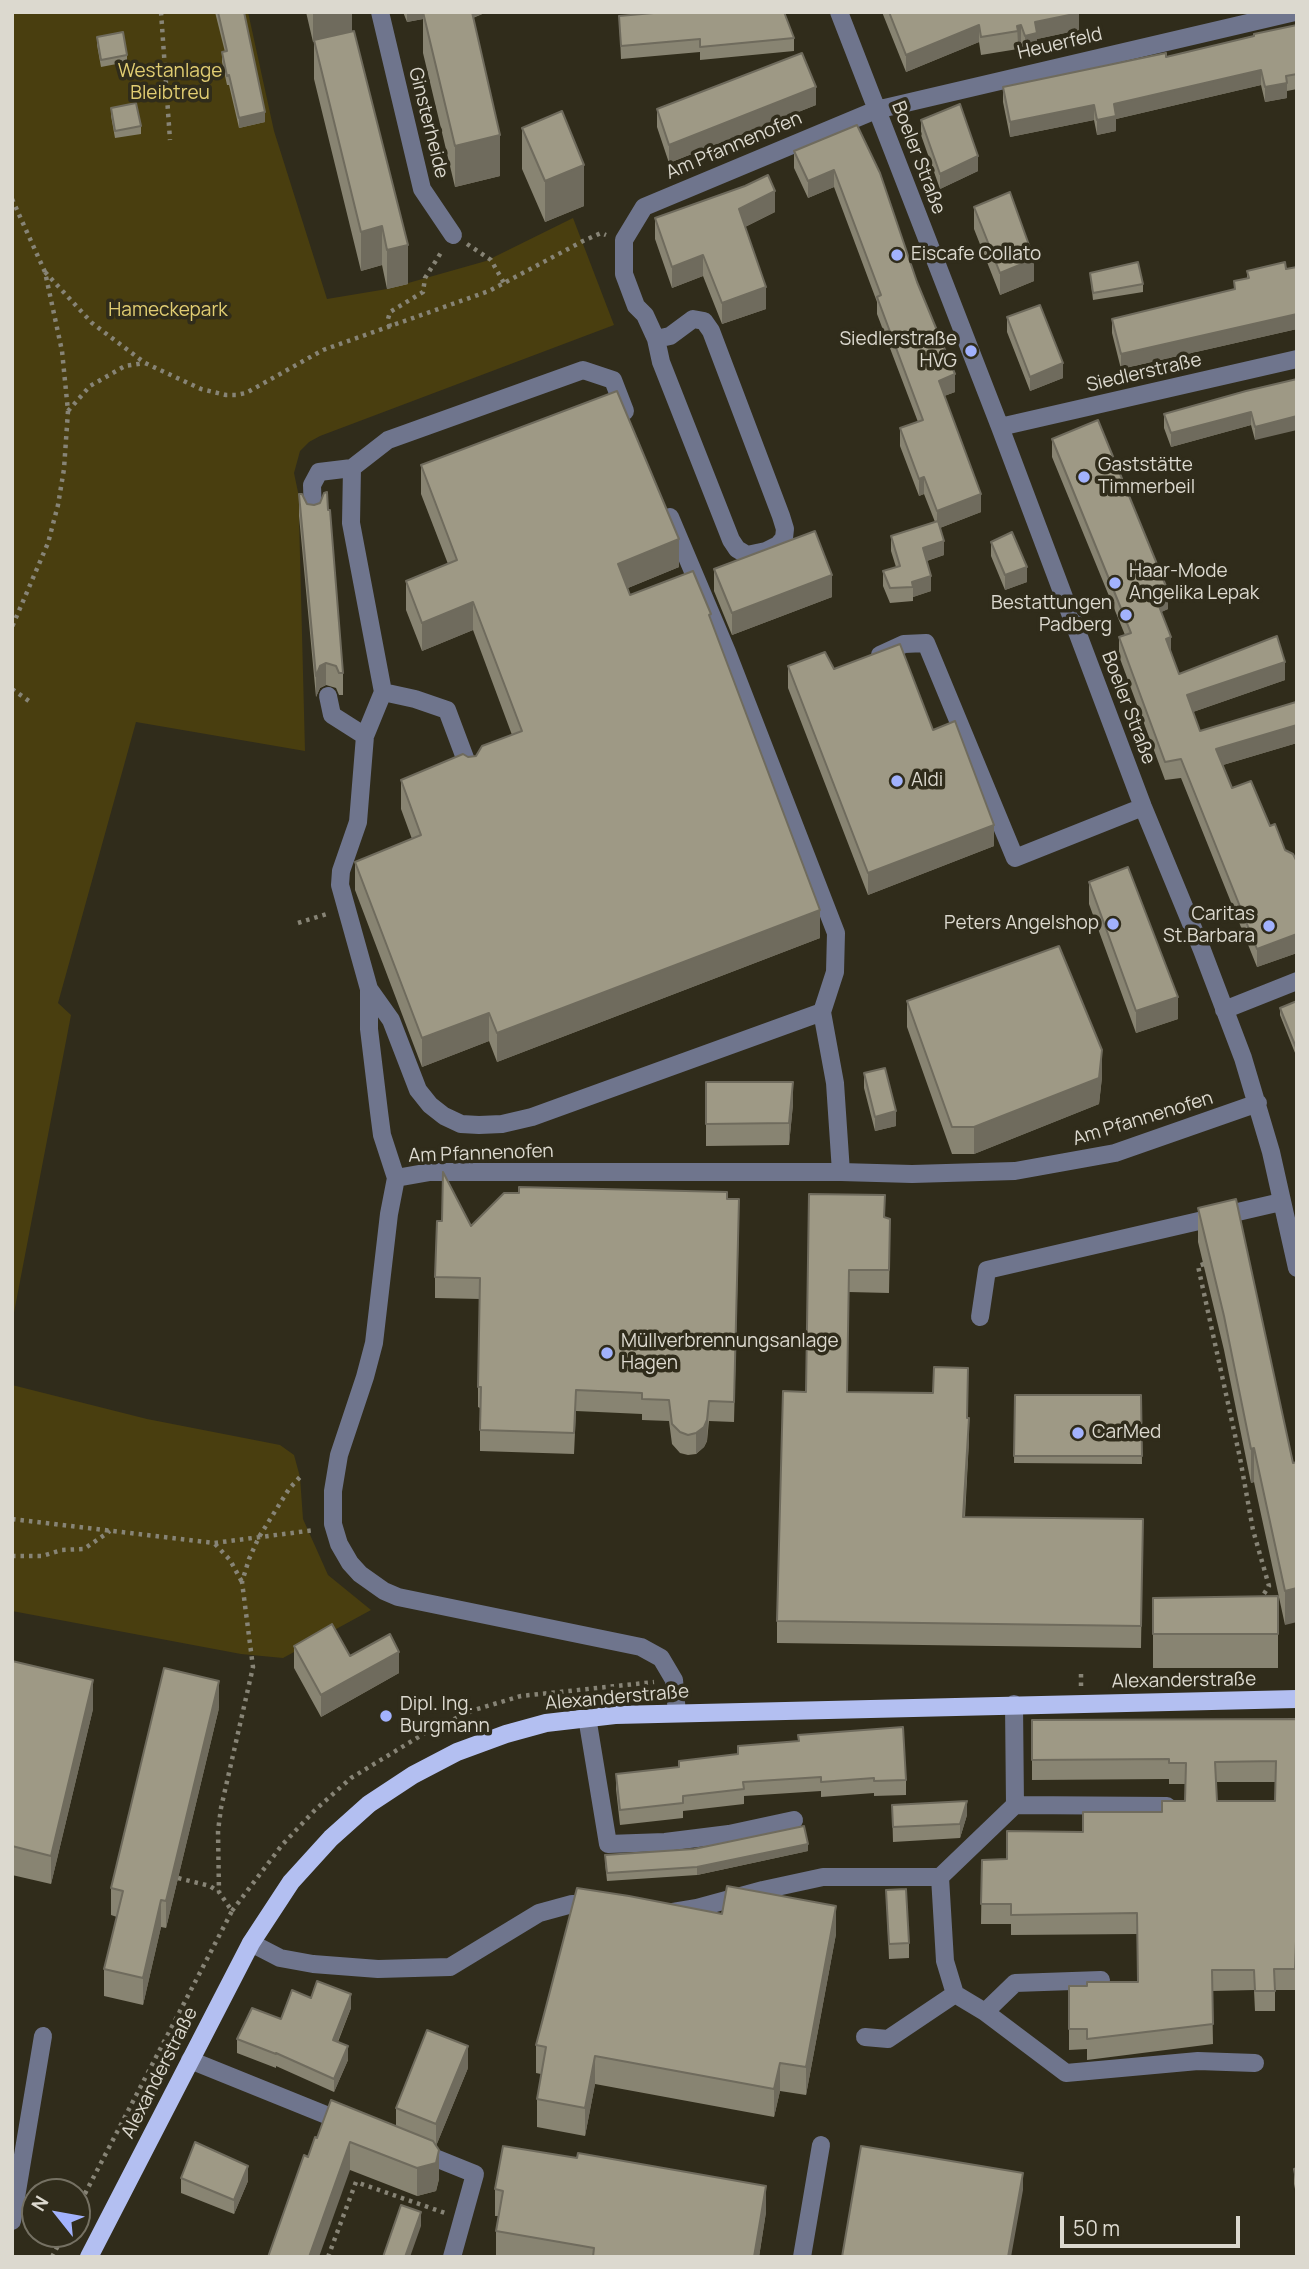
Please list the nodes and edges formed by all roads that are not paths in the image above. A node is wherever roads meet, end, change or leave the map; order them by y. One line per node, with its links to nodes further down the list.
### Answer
1 (380, 12): 5 (street, Ginsterheide)
2 (839, 12): 4 (street, Boeler Straße)
3 (1295, 12): 4 (street, Heuerfeld)
4 (876, 110): 6 (street, Am Pfannenofen); 8 (street, Boeler Straße)
5 (453, 235)
6 (656, 340): 6 (street)
7 (1297, 359): 8 (street, Siedlerstraße)
8 (1000, 427): 18 (street, Boeler Straße)
9 (633, 430): 10 (street)
10 (352, 468): 12 (street); 14 (street)
11 (664, 504): 22 (street)
12 (313, 516)
13 (859, 663): 18 (street)
14 (383, 692): 16 (street); 17 (street)
15 (328, 696): 16 (street)
16 (365, 736): 20 (street)
17 (471, 774)
18 (1143, 807): 21 (street, Boeler Straße)
19 (1297, 981): 21 (street)
20 (369, 989): 22 (street); 25 (street)
21 (1224, 1010): 23 (street, Boeler Straße)
22 (822, 1012): 24 (street)
23 (1258, 1103): 24 (street, Am Pfannenofen); 26 (street, Boeler Straße)
24 (841, 1172): 25 (street, Am Pfannenofen)
25 (396, 1178): 31 (street, Am Pfannenofen)
26 (1281, 1202): 27 (street, Boeler Straße); 28 (street)
27 (1297, 1268)
28 (980, 1317)
29 (1297, 1699): 30 (main road, Alexanderstraße)
30 (1014, 1704): 31 (main road, Alexanderstraße); 33 (street)
31 (677, 1713): 32 (main road, Alexanderstraße)
32 (587, 1717): 35 (street); 39 (main road, Alexanderstraße)
33 (1015, 1805): 34 (street); 36 (street)
34 (1167, 1806)
35 (794, 1820)
36 (940, 1877): 38 (street); 41 (street)
37 (619, 1912): 39 (street)
38 (650, 1915)
39 (251, 1943): 45 (main road, Alexanderstraße)
40 (1101, 1980): 42 (street)
41 (955, 1994): 42 (street); 44 (street)
42 (985, 2012): 46 (street)
43 (43, 2036): 50 (street)
44 (865, 2037)
45 (190, 2060): 47 (street); 51 (main road, Alexanderstraße)
46 (1255, 2063)
47 (359, 2128)
48 (398, 2143): 52 (street)
49 (821, 2145): 53 (street)
50 (12, 2221)
51 (89, 2257)
52 (452, 2257)
53 (802, 2257)

